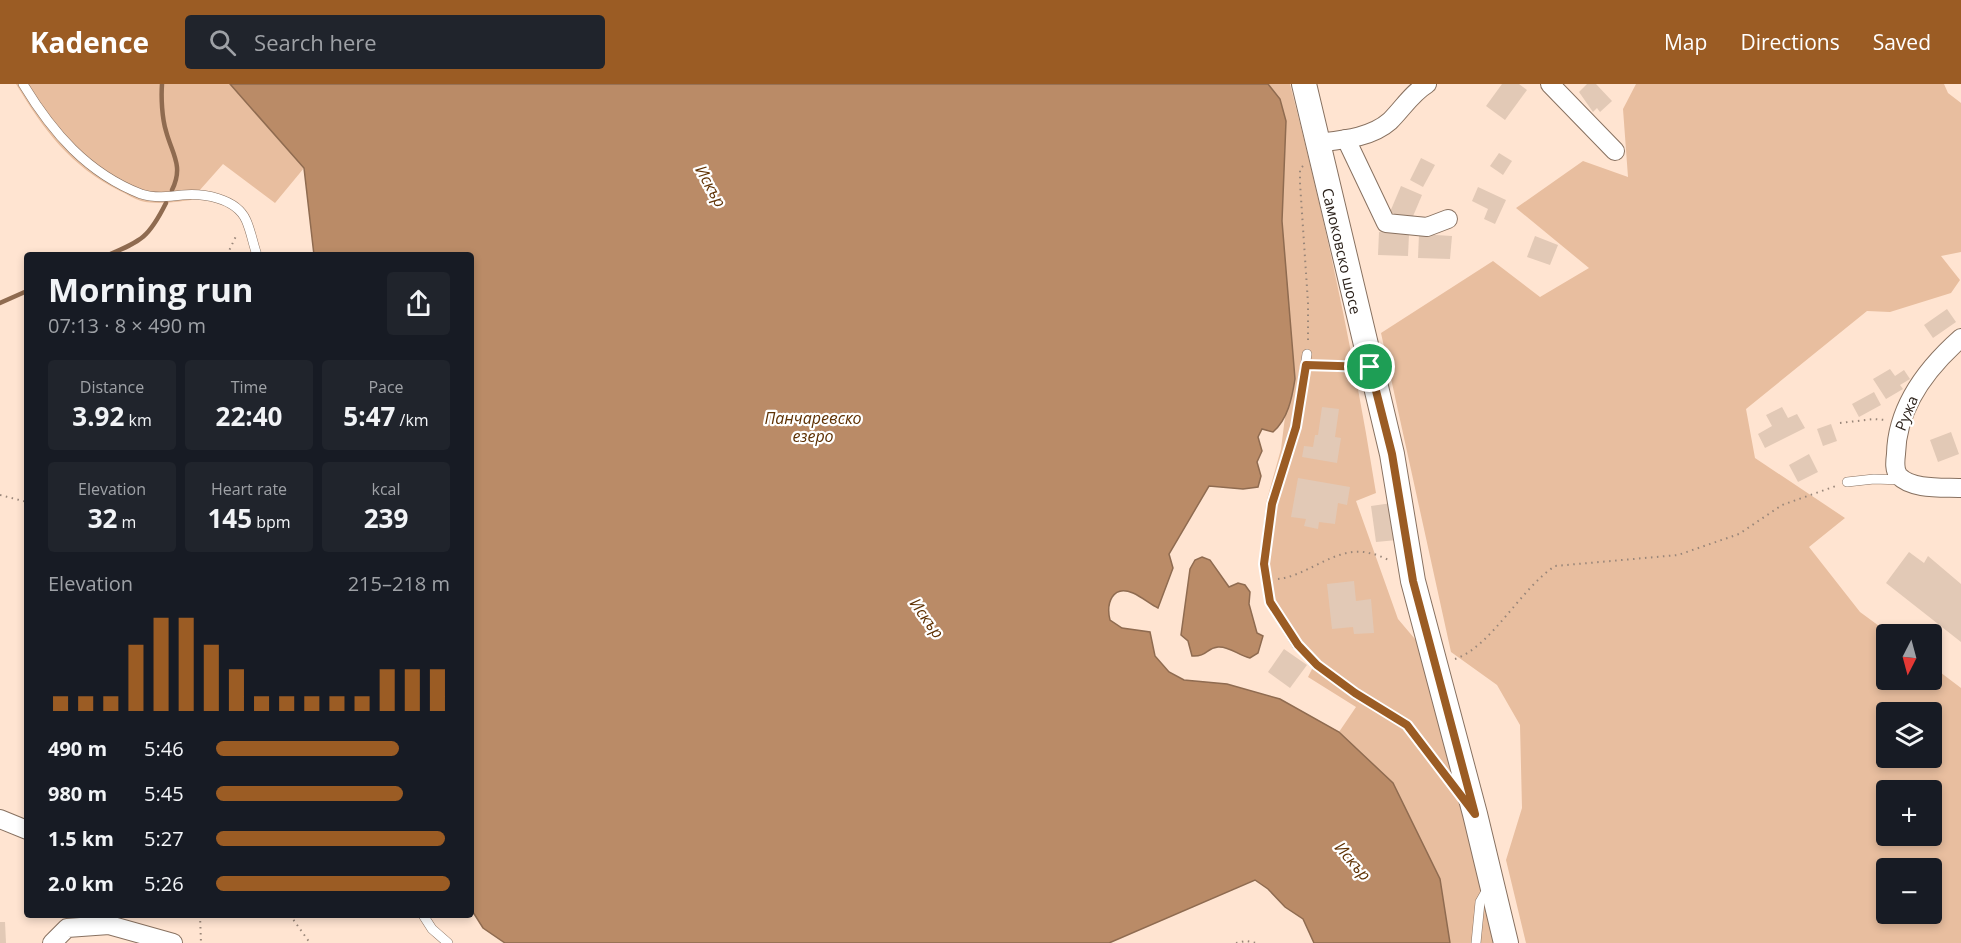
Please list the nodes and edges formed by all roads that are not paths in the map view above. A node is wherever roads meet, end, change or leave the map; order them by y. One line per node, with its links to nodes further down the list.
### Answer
1 (23, 84): 9 (lane)
2 (1304, 84): 6 (main road, Самоковско шосе)
3 (1428, 84): 5 (street)
4 (1550, 84): 7 (street)
5 (1346, 139): 6 (street); 8 (street)
6 (1317, 143): 15 (main road, Самоковско шосе)
7 (1615, 151)
8 (1448, 219)
9 (256, 252)
10 (1961, 338): 12 (street, Ружа)
11 (1307, 354): 15 (lane)
12 (1905, 480): 13 (lane); 14 (street)
13 (1847, 482)
14 (1961, 488)
15 (1475, 814): 18 (main road, Самоковско шосе)
16 (0, 819): 17 (street)
17 (24, 829)
18 (1492, 880): 23 (lane); 24 (main road, Самоковско шосе)
19 (425, 918): 22 (lane)
20 (167, 942): 21 (street)
21 (52, 943)
22 (448, 943)
23 (1476, 943)
24 (1506, 943)

